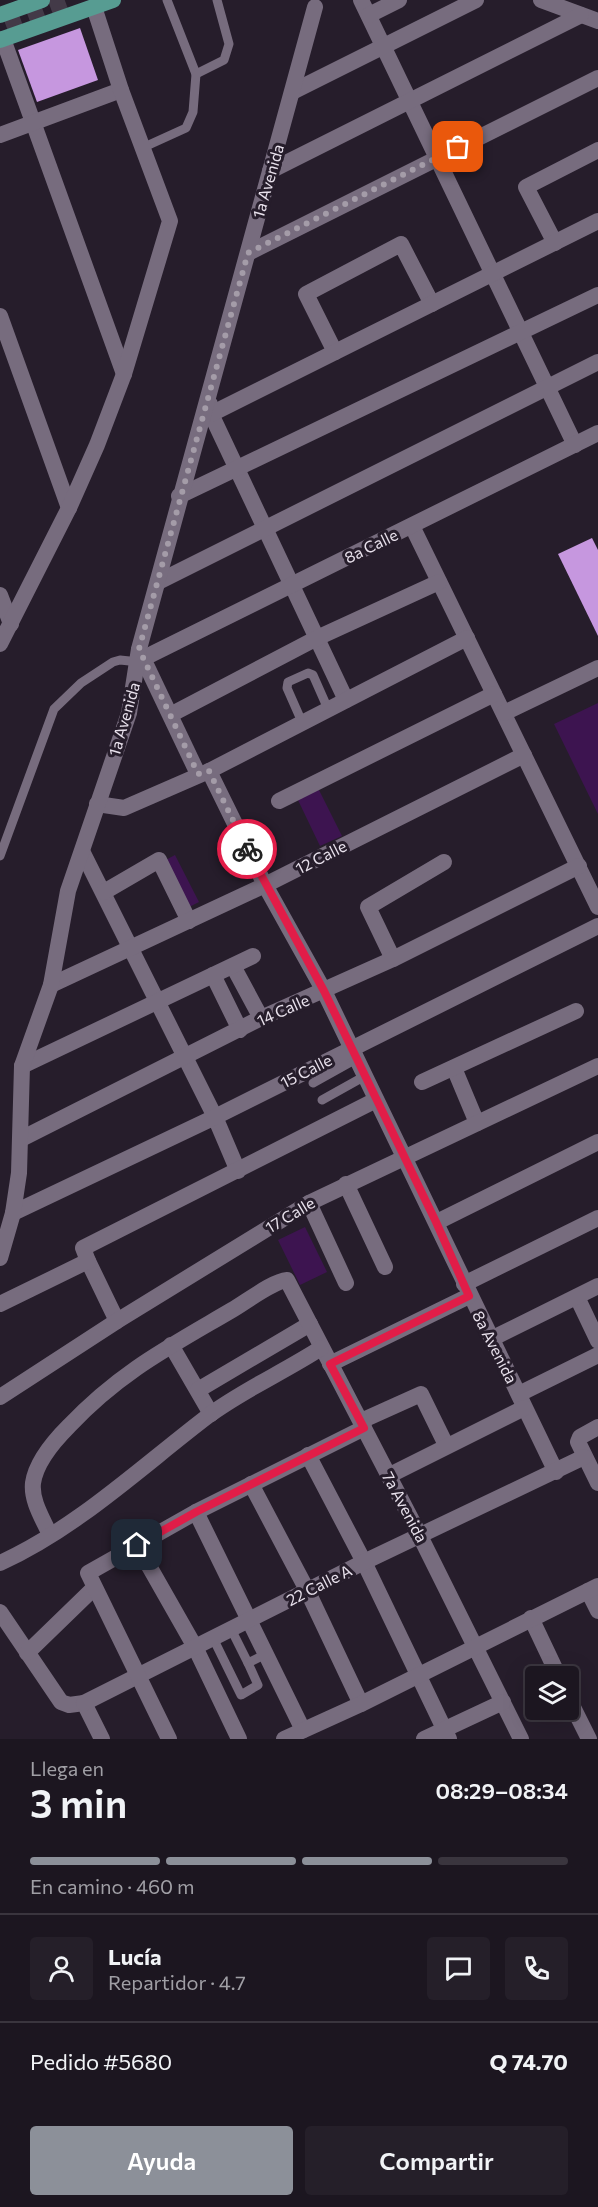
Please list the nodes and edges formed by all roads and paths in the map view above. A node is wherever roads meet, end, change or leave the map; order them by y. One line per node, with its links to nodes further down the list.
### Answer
1 (113, 0): 9 (highway)
2 (167, 0): 16 (lane)
3 (217, 0): 16 (lane)
4 (361, 0): 11 (street)
5 (399, 0): 11 (street)
6 (476, 0): 15 (street)
7 (541, 0): 12 (street)
8 (32, 2): 14 (highway)
9 (94, 7): 14 (highway); 18 (street)
10 (315, 7): 19 (street, 1a Avenida)
11 (369, 15): 15 (street)
12 (581, 15): 13 (street); 20 (street)
13 (598, 21)
14 (2, 29): 21 (street)
15 (385, 46): 19 (street); 20 (street)
16 (196, 74): 23 (lane)
17 (598, 78): 25 (street)
18 (121, 90): 21 (street); 23 (street)
19 (294, 91): 26 (street, 1a Avenida)
20 (411, 101): 25 (street); 26 (street)
21 (32, 124): 22 (street); 37 (street)
22 (0, 135)
23 (142, 148): 37 (street)
24 (598, 150): 28 (street)
25 (438, 157): 29 (street); 30 (street)
26 (270, 171): 29 (street, 1a Avenida)
27 (598, 222): 28 (street)
28 (555, 243): 30 (street)
29 (248, 253): 39 (street, 1a Avenida)
30 (494, 273): 32 (street); 34 (street)
31 (598, 295): 34 (street)
32 (432, 304): 35 (street); 35 (street)
33 (0, 316): 45 (street)
34 (521, 332): 38 (street); 43 (street)
35 (335, 352): 40 (street)
36 (598, 362): 38 (street)
37 (124, 374): 45 (street)
38 (547, 387): 42 (street); 47 (street)
39 (209, 396): 40 (street); 44 (street, 1a Avenida)
40 (211, 414): 43 (street)
41 (598, 433): 42 (street, 8a Calle)
42 (575, 445): 46 (street, 8a Calle)
43 (236, 470): 44 (street); 47 (street)
44 (179, 496): 48 (street, 1a Avenida)
45 (69, 508): 52 (street)
46 (412, 526): 49 (street); 50 (street, 8a Calle)
47 (265, 529): 48 (street); 50 (street)
48 (158, 582): 56 (street, 1a Avenida)
49 (440, 582): 53 (street); 54 (street)
50 (292, 585): 54 (street); 56 (street, 8a Calle)
51 (0, 594): 52 (street)
52 (11, 624): 55 (street)
53 (467, 638): 58 (street); 59 (street)
54 (317, 639): 59 (street); 62 (street)
55 (0, 644)
56 (140, 656): 62 (street, 8a Avenida); 67 (street, 1a Avenida); 69 (lane)
57 (598, 668): 61 (street)
58 (494, 694): 61 (street); 66 (street)
59 (346, 700): 60 (street)
60 (328, 709): 63 (street); 63 (lane)
61 (504, 713): 64 (street)
62 (172, 714): 65 (street, 8a Avenida)
63 (302, 722): 65 (street)
64 (524, 755): 71 (street); 72 (street, 12 Calle)
65 (203, 772): 67 (street); 72 (street, 8a Avenida)
66 (279, 801)
67 (97, 804): 68 (street, 1a Avenida)
68 (83, 853): 73 (street); 82 (street, 1a Avenida)
69 (0, 856)
70 (444, 862): 79 (street)
71 (579, 866): 74 (street); 79 (street, 14 Calle)
72 (265, 885): 75 (street, 12 Calle); 83 (street, 8a Avenida)
73 (104, 892): 75 (street); 77 (street)
74 (598, 907)
75 (189, 921): 77 (street, 12 Calle)
76 (598, 926): 88 (street, 15 Calle)
77 (132, 948): 82 (street, 12 Calle); 84 (street)
78 (253, 956): 80 (street)
79 (393, 959): 83 (street, 14 Calle)
80 (233, 966): 81 (street); 86 (street)
81 (213, 975): 84 (street); 87 (street)
82 (51, 985): 90 (street, 1a Avenida)
83 (324, 991): 86 (street, 14 Calle); 88 (street, 8a Avenida)
84 (158, 1002): 89 (street); 90 (street)
85 (576, 1011): 92 (street)
86 (261, 1018): 87 (street, 14 Calle)
87 (240, 1030): 89 (street, 14 Calle)
88 (354, 1053): 93 (street, 8a Avenida); 95 (lane); 98 (street, 15 Calle)
89 (184, 1056): 98 (street); 100 (street, 14 Calle)
90 (22, 1066): 100 (street, 1a Avenida)
91 (598, 1066): 99 (street, 17 Calle)
92 (454, 1068): 94 (street); 99 (street)
93 (365, 1076): 96 (lane); 97 (street, 8a Avenida)
94 (422, 1082)
95 (313, 1083)
96 (322, 1100)
97 (376, 1100): 102 (street, 8a Avenida); 103 (street)
98 (215, 1117): 103 (street); 106 (street, 15 Calle)
99 (477, 1123): 102 (street, 17 Calle)
100 (21, 1138): 106 (street, 1a Avenida)
101 (598, 1142): 108 (street)
102 (403, 1156): 104 (street, 17 Calle); 108 (street, 8a Avenida)
103 (238, 1171): 110 (street)
104 (346, 1184): 105 (street, 17 Calle); 111 (street)
105 (309, 1203): 112 (street); 117 (street, 17 Calle)
106 (13, 1213): 109 (street, 1a Avenida)
107 (598, 1218): 114 (street)
108 (436, 1222): 114 (street, 8a Avenida)
109 (0, 1258)
110 (88, 1261): 116 (street); 117 (street)
111 (385, 1267)
112 (346, 1283)
113 (598, 1286): 115 (street)
114 (466, 1290): 119 (street, 8a Avenida); 124 (street)
115 (577, 1297): 119 (street); 120 (street)
116 (0, 1304)
117 (117, 1321): 126 (street, 17 Calle)
118 (310, 1324): 121 (street, 7a Avenida); 122 (street, 7a Avenida); 125 (street)
119 (491, 1339): 127 (street, 8a Avenida)
120 (598, 1341)
121 (171, 1345): 125 (street); 139 (street)
122 (321, 1348): 124 (street, 7a Avenida); 128 (street)
123 (598, 1355): 127 (street)
124 (330, 1364): 129 (street, 7a Avenida)
125 (198, 1389): 128 (street)
126 (0, 1397)
127 (521, 1401): 131 (street); 134 (street, 8a Avenida)
128 (211, 1414): 139 (street)
129 (362, 1425): 131 (street); 132 (street); 135 (street, 7a Avenida)
130 (591, 1431): 133 (street)
131 (446, 1445): 135 (street)
132 (308, 1455): 136 (street); 142 (street)
133 (584, 1457): 134 (street, 22 Calle A); 137 (street)
134 (556, 1472): 140 (street, 22 Calle A)
135 (388, 1476): 140 (street, 7a Avenida)
136 (251, 1484): 138 (street); 146 (street)
137 (598, 1484)
138 (196, 1512): 141 (street); 150 (street)
139 (50, 1534): 143 (street)
140 (420, 1536): 142 (street, 22 Calle A); 154 (street, 7a Avenida)
141 (137, 1545): 144 (street); 153 (street)
142 (364, 1562): 146 (street, 22 Calle A); 160 (street)
143 (0, 1563)
144 (91, 1581): 155 (street); 159 (street)
145 (593, 1589): 147 (street); 149 (street)
146 (308, 1590): 150 (street, 22 Calle A); 163 (street)
147 (598, 1611)
148 (0, 1612): 155 (street)
149 (531, 1618): 154 (street); 158 (street)
150 (250, 1620): 151 (street, 22 Calle A); 156 (street)
151 (231, 1629): 152 (street, 22 Calle A); 157 (lane)
152 (213, 1638): 153 (street, 22 Calle A); 157 (lane)
153 (195, 1647): 159 (street, 22 Calle A); 169 (street)
154 (475, 1647): 160 (street); 161 (street, 7a Avenida)
155 (27, 1653): 162 (street)
156 (266, 1654): 157 (lane); 165 (street)
157 (248, 1663)
158 (554, 1666)
159 (140, 1676): 162 (street, 22 Calle A); 168 (street)
160 (418, 1676): 163 (street); 166 (street)
161 (503, 1702): 166 (street); 172 (street, 7a Avenida)
162 (84, 1703): 167 (street)
163 (361, 1704): 165 (street)
164 (579, 1720): 173 (street)
165 (303, 1730): 170 (street)
166 (447, 1734): 171 (street)
167 (102, 1739)
168 (169, 1739)
169 (239, 1739)
170 (284, 1739)
171 (424, 1739)
172 (521, 1739)
173 (588, 1739)

